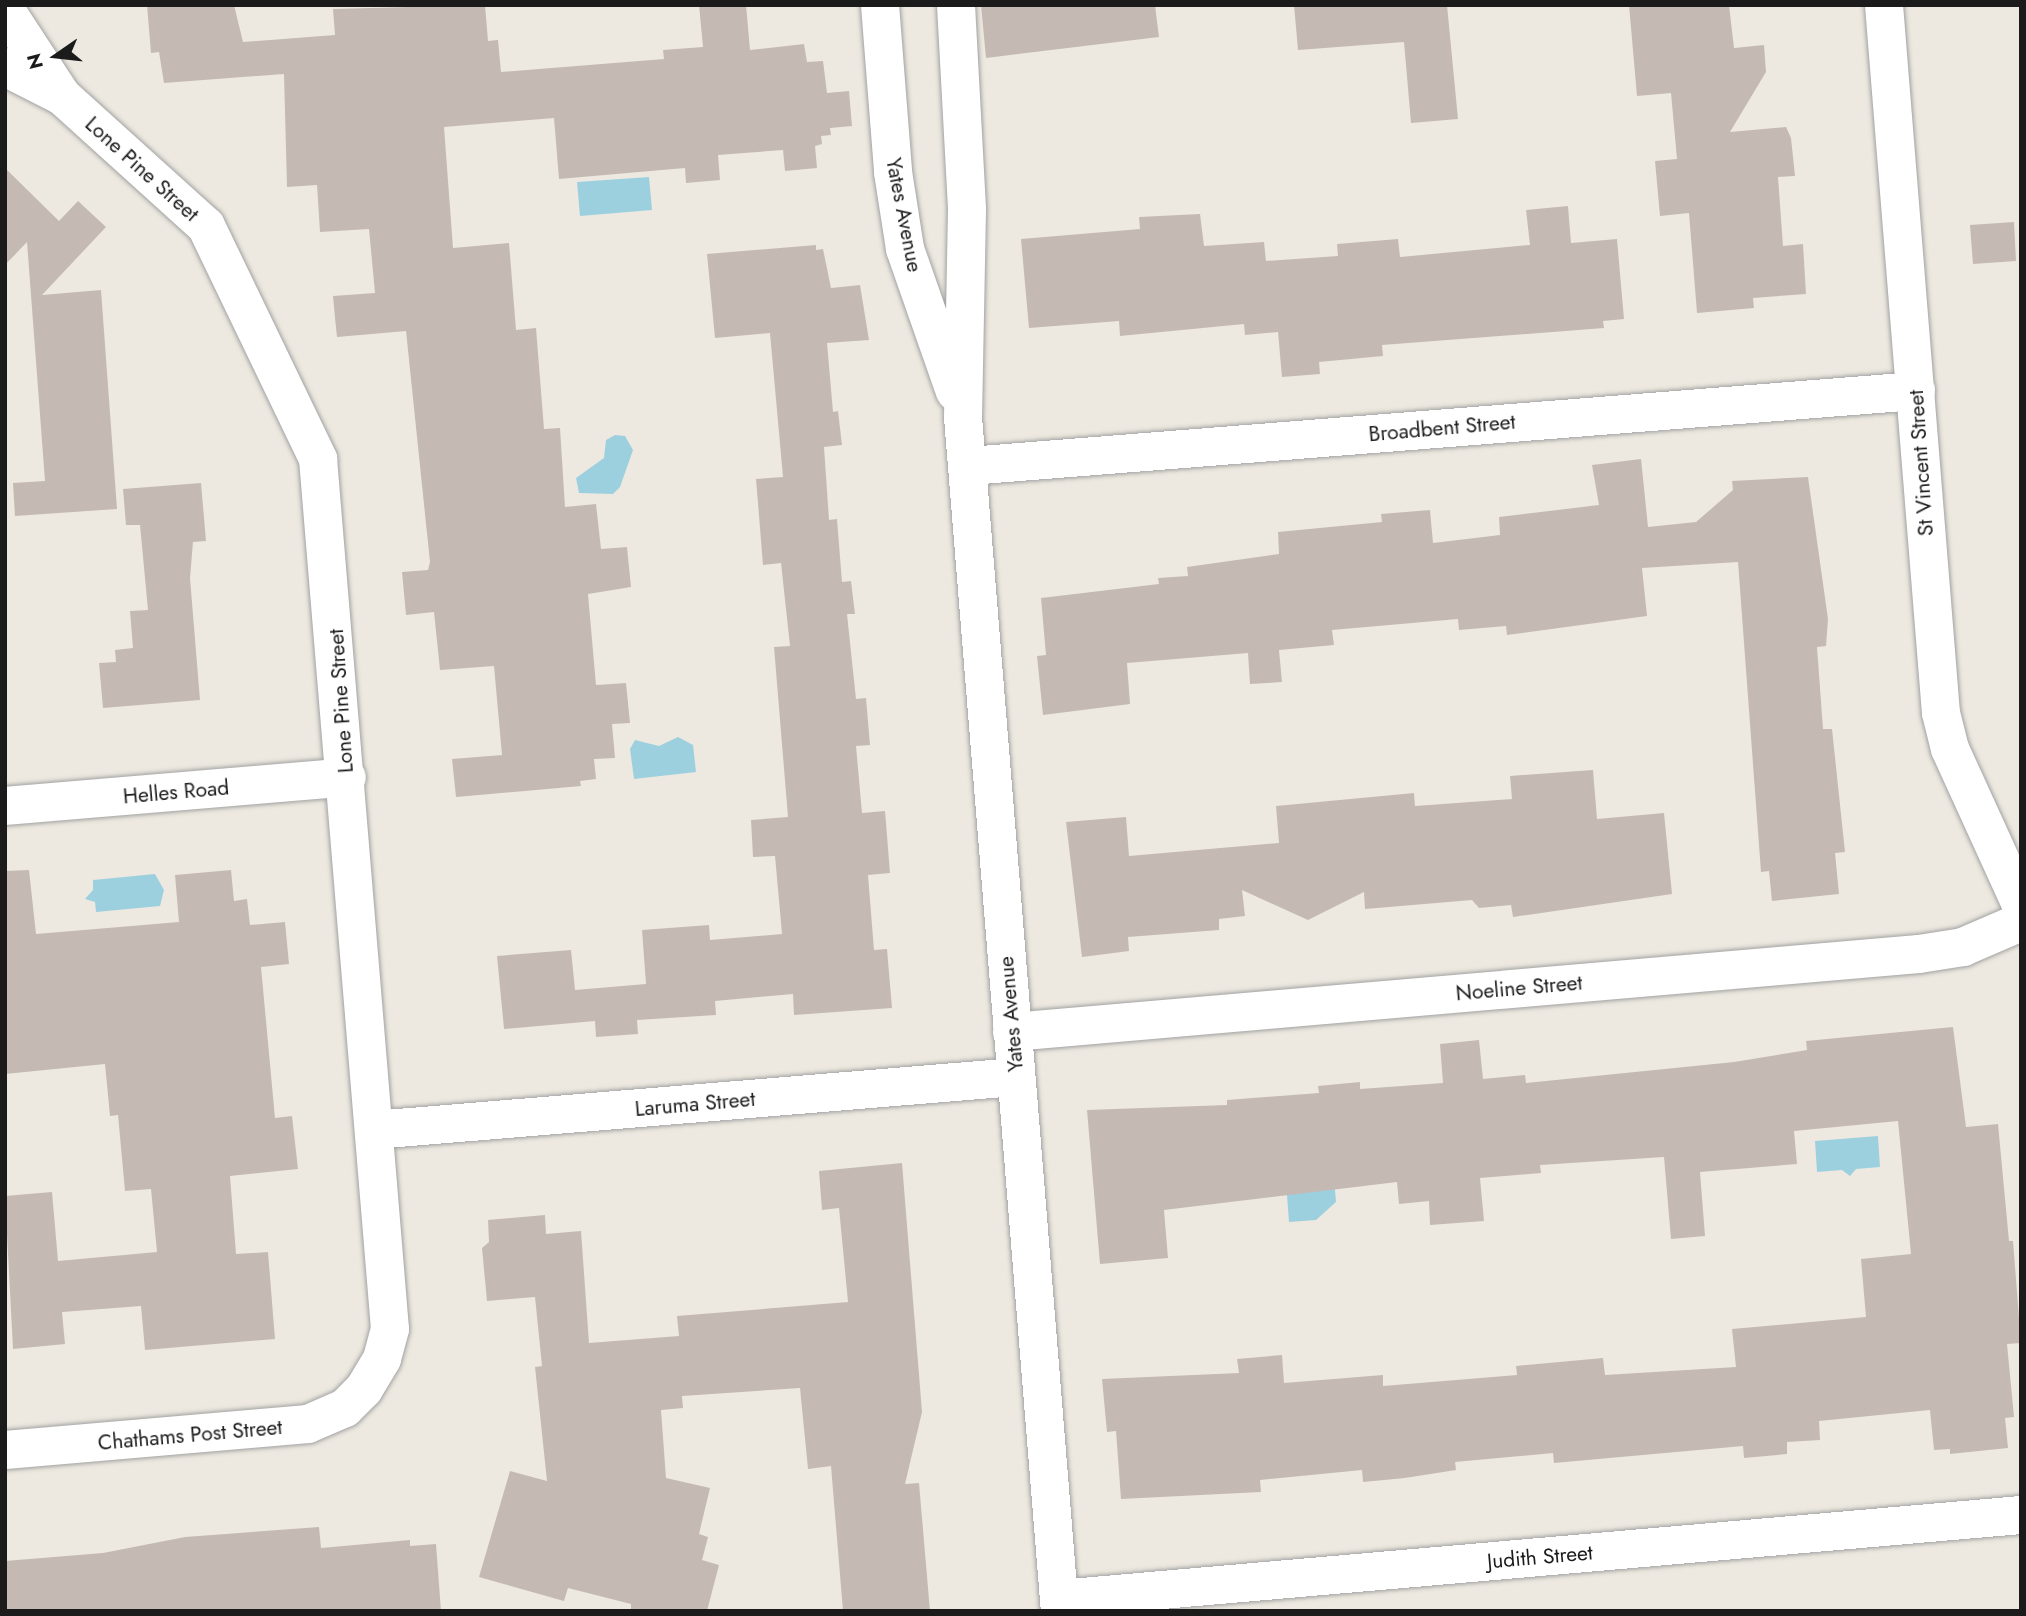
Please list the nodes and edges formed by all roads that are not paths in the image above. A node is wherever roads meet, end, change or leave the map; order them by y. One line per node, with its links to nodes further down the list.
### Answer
1 (880, 5): 8 (street, Yates Avenue)
2 (956, 5): 8 (street, Yates Avenue)
3 (1884, 5): 7 (street, St Vincent Street)
4 (5, 9): 6 (street, Lone Pine Street)
5 (5, 66): 6 (street, Lone Pine Street)
6 (62, 96): 10 (street, Lone Pine Street)
7 (1916, 391): 9 (street, Broadbent Street); 12 (street, St Vincent Street)
8 (963, 417): 9 (street, Yates Avenue)
9 (969, 466): 14 (street, Yates Avenue)
10 (347, 777): 11 (street, Helles Road); 16 (street, Lone Pine Street)
11 (5, 806)
12 (2021, 905)
13 (2021, 922): 14 (street, Noeline Street)
14 (1012, 1032): 15 (street, Yates Avenue)
15 (1016, 1077): 16 (street, Laruma Street); 20 (street, Yates Avenue)
16 (374, 1130): 17 (street, Lone Pine Street)
17 (364, 1389): 18 (street, Chathams Post Street)
18 (5, 1450)
19 (2021, 1515): 20 (street, Judith Street)
20 (1059, 1605)

